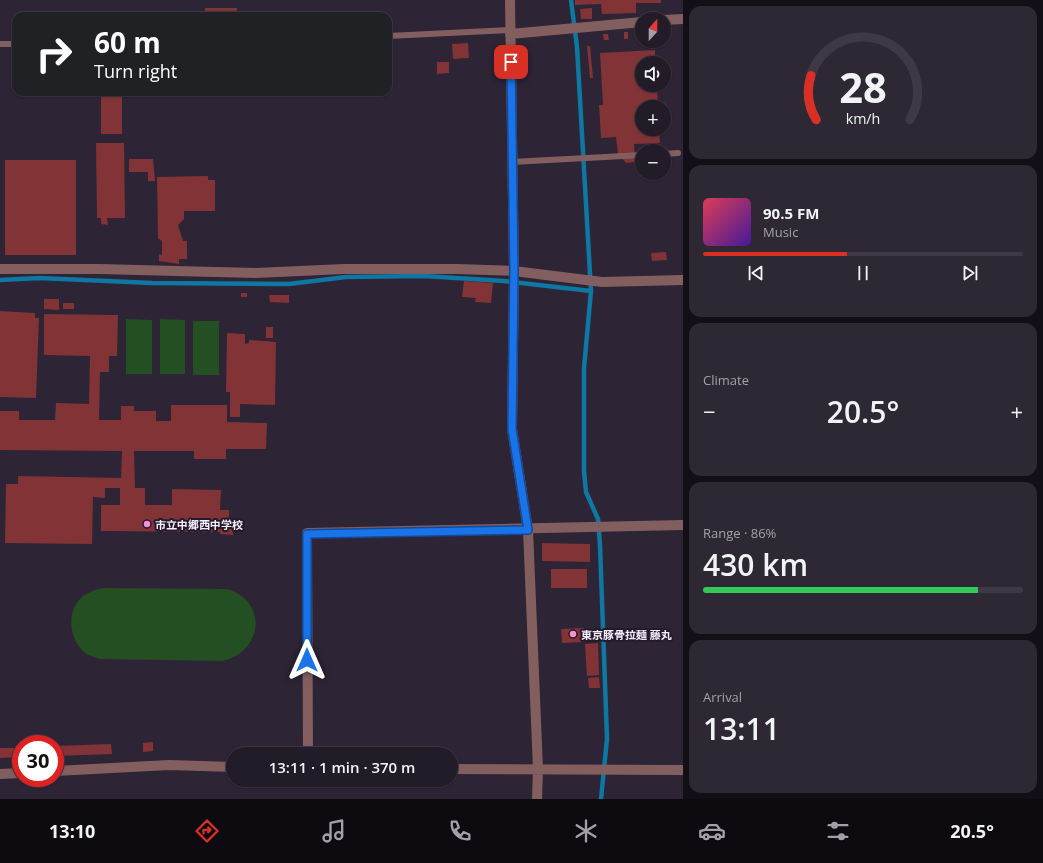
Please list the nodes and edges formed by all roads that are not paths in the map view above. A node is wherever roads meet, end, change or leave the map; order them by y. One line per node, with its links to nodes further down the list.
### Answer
1 (510, 0): 5 (street)
2 (683, 19): 3 (street)
3 (671, 20)
4 (635, 23): 5 (street)
5 (510, 32): 6 (lane); 12 (street)
6 (392, 36)
7 (0, 44): 8 (lane)
8 (12, 44)
9 (678, 153): 10 (lane)
10 (671, 154)
11 (635, 155): 12 (lane)
12 (512, 162): 14 (street)
13 (0, 269): 14 (street)
14 (514, 271): 15 (street); 17 (street)
15 (683, 280)
16 (683, 525): 17 (street)
17 (528, 530): 18 (street); 21 (street)
18 (308, 747)
19 (226, 767): 23 (street)
20 (458, 769): 21 (street)
21 (538, 769): 22 (street); 26 (street)
22 (683, 770)
23 (64, 771)
24 (12, 773): 25 (street)
25 (0, 774)
26 (537, 799)

